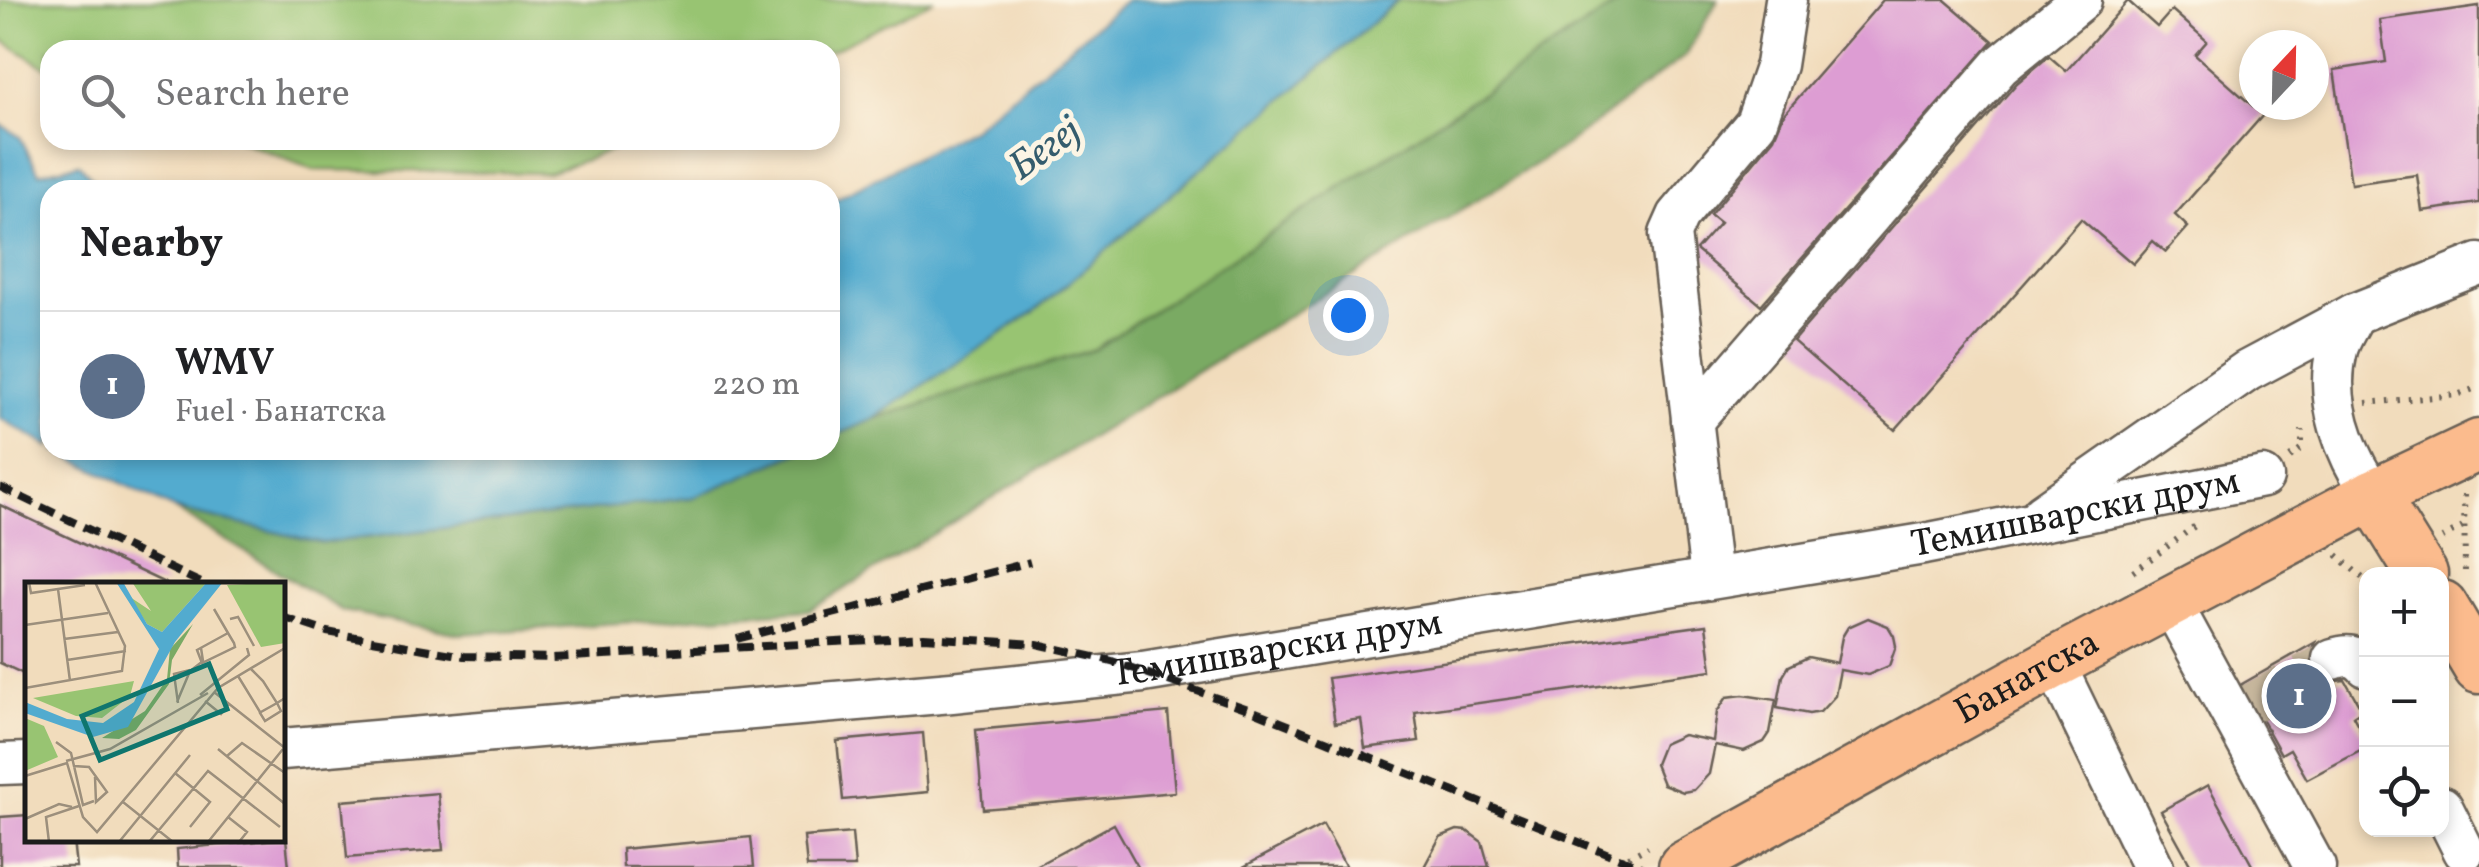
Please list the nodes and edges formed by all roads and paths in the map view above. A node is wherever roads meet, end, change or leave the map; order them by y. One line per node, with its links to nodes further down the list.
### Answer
1 (1786, 0): 8 (lane)
2 (2081, 0): 8 (lane)
3 (2479, 264): 4 (lane)
4 (2354, 314): 7 (lane); 13 (lane)
5 (2479, 387): 6 (path)
6 (2457, 395): 7 (path); 9 (path)
7 (2335, 407): 10 (path); 11 (lane)
8 (1692, 422): 16 (lane)
9 (2474, 447): 11 (main road); 15 (path)
10 (2263, 477): 13 (lane, Темишварски друм)
11 (2373, 495): 14 (main road); 17 (main road, Банатска)
12 (2209, 516): 17 (path)
13 (2026, 525): 16 (lane, Темишварски друм)
14 (2428, 567)
15 (2448, 567)
16 (1710, 577): 21 (lane, Темишварски друм)
17 (2151, 587): 19 (main road, Банатска); 29 (lane)
18 (2449, 600): 20 (main road)
19 (2054, 662): 25 (main road, Банатска); 28 (lane)
20 (2479, 668)
21 (285, 749)
22 (25, 763): 23 (lane)
23 (0, 764)
24 (2449, 825): 26 (lane)
25 (1671, 854): 27 (path)
26 (2460, 854)
27 (1610, 867)
28 (2153, 867)
29 (2315, 867)

